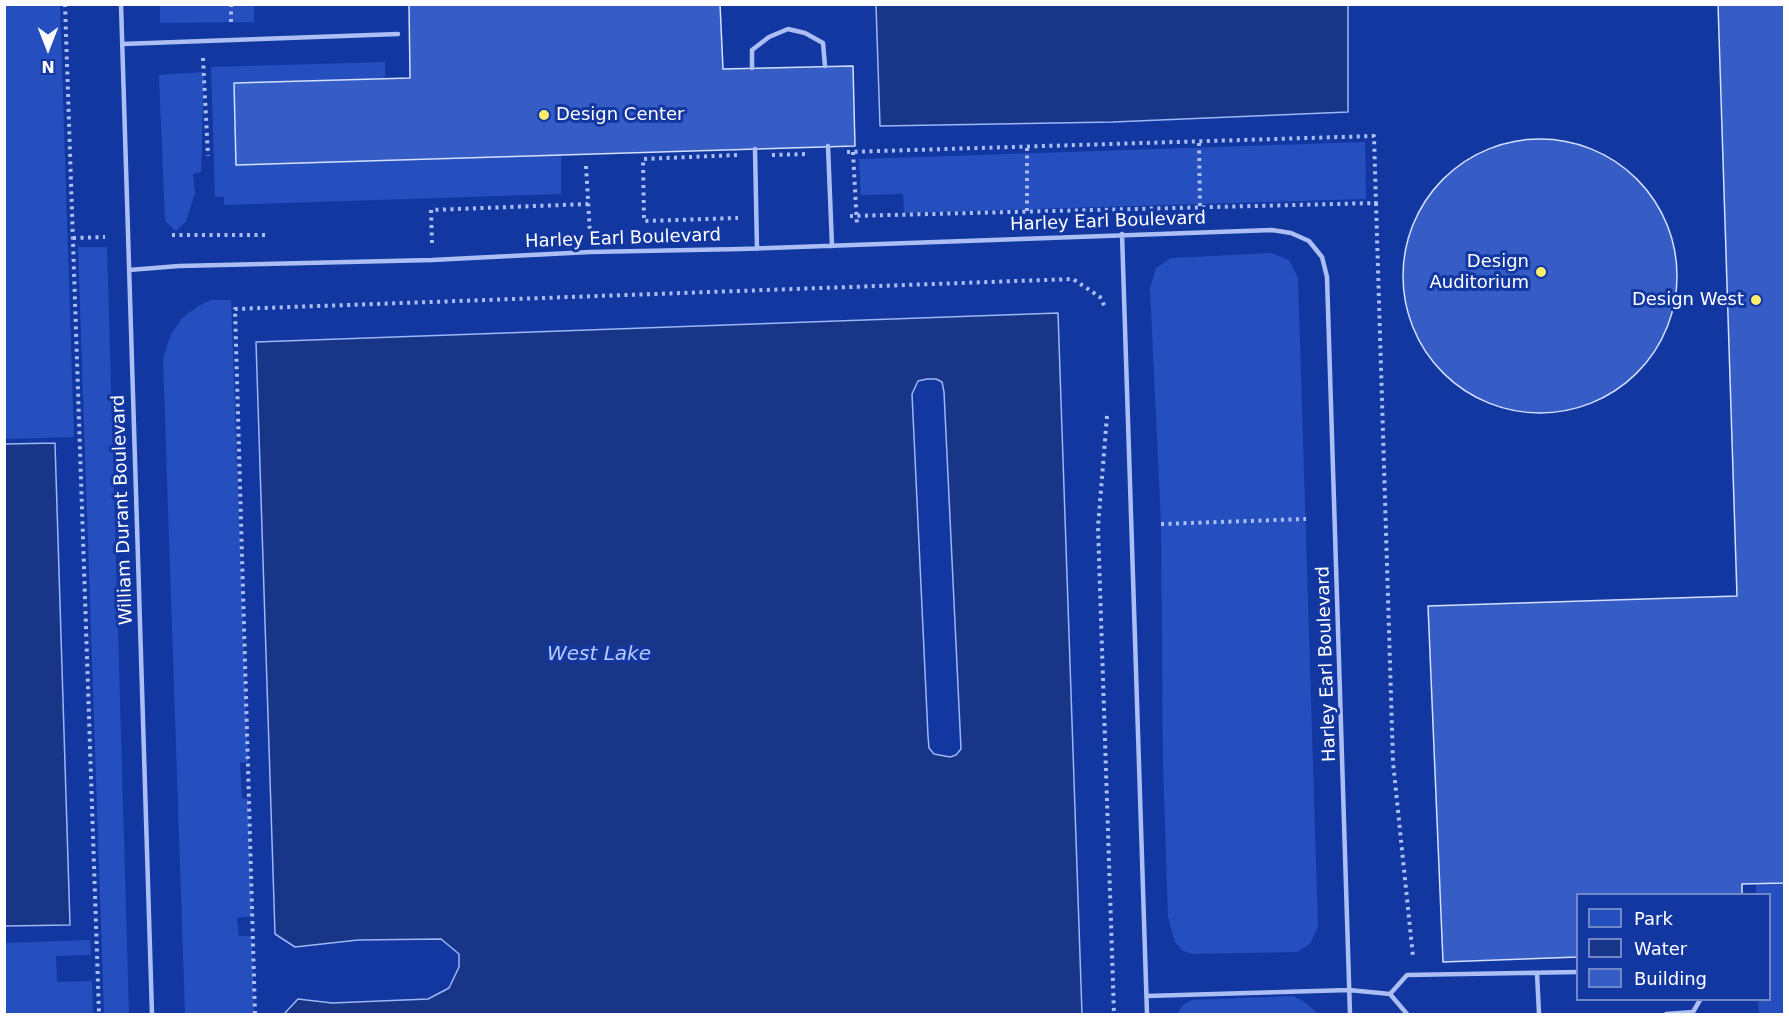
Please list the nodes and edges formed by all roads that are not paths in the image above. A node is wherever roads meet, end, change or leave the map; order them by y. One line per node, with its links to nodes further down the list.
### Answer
1 (121, 4): 3 (lane, William Durant Boulevard)
2 (398, 34): 3 (lane)
3 (122, 44): 11 (lane, William Durant Boulevard)
4 (825, 66): 5 (lane)
5 (752, 68)
6 (828, 146): 9 (lane)
7 (755, 149): 10 (lane)
8 (1122, 234): 9 (lane, Harley Earl Boulevard); 14 (lane, Harley Earl Boulevard); 16 (lane)
9 (832, 246): 10 (lane, Harley Earl Boulevard)
10 (757, 249): 11 (lane, Harley Earl Boulevard)
11 (129, 270): 18 (lane, William Durant Boulevard)
12 (1576, 972): 13 (lane)
13 (1538, 973): 15 (lane); 22 (lane)
14 (1349, 990): 15 (lane); 16 (lane); 20 (lane, Harley Earl Boulevard)
15 (1390, 994): 21 (lane)
16 (1147, 996): 19 (lane)
17 (1699, 1001): 23 (lane)
18 (152, 1014)
19 (1147, 1014)
20 (1350, 1014)
21 (1407, 1014)
22 (1539, 1014)
23 (1666, 1014)

